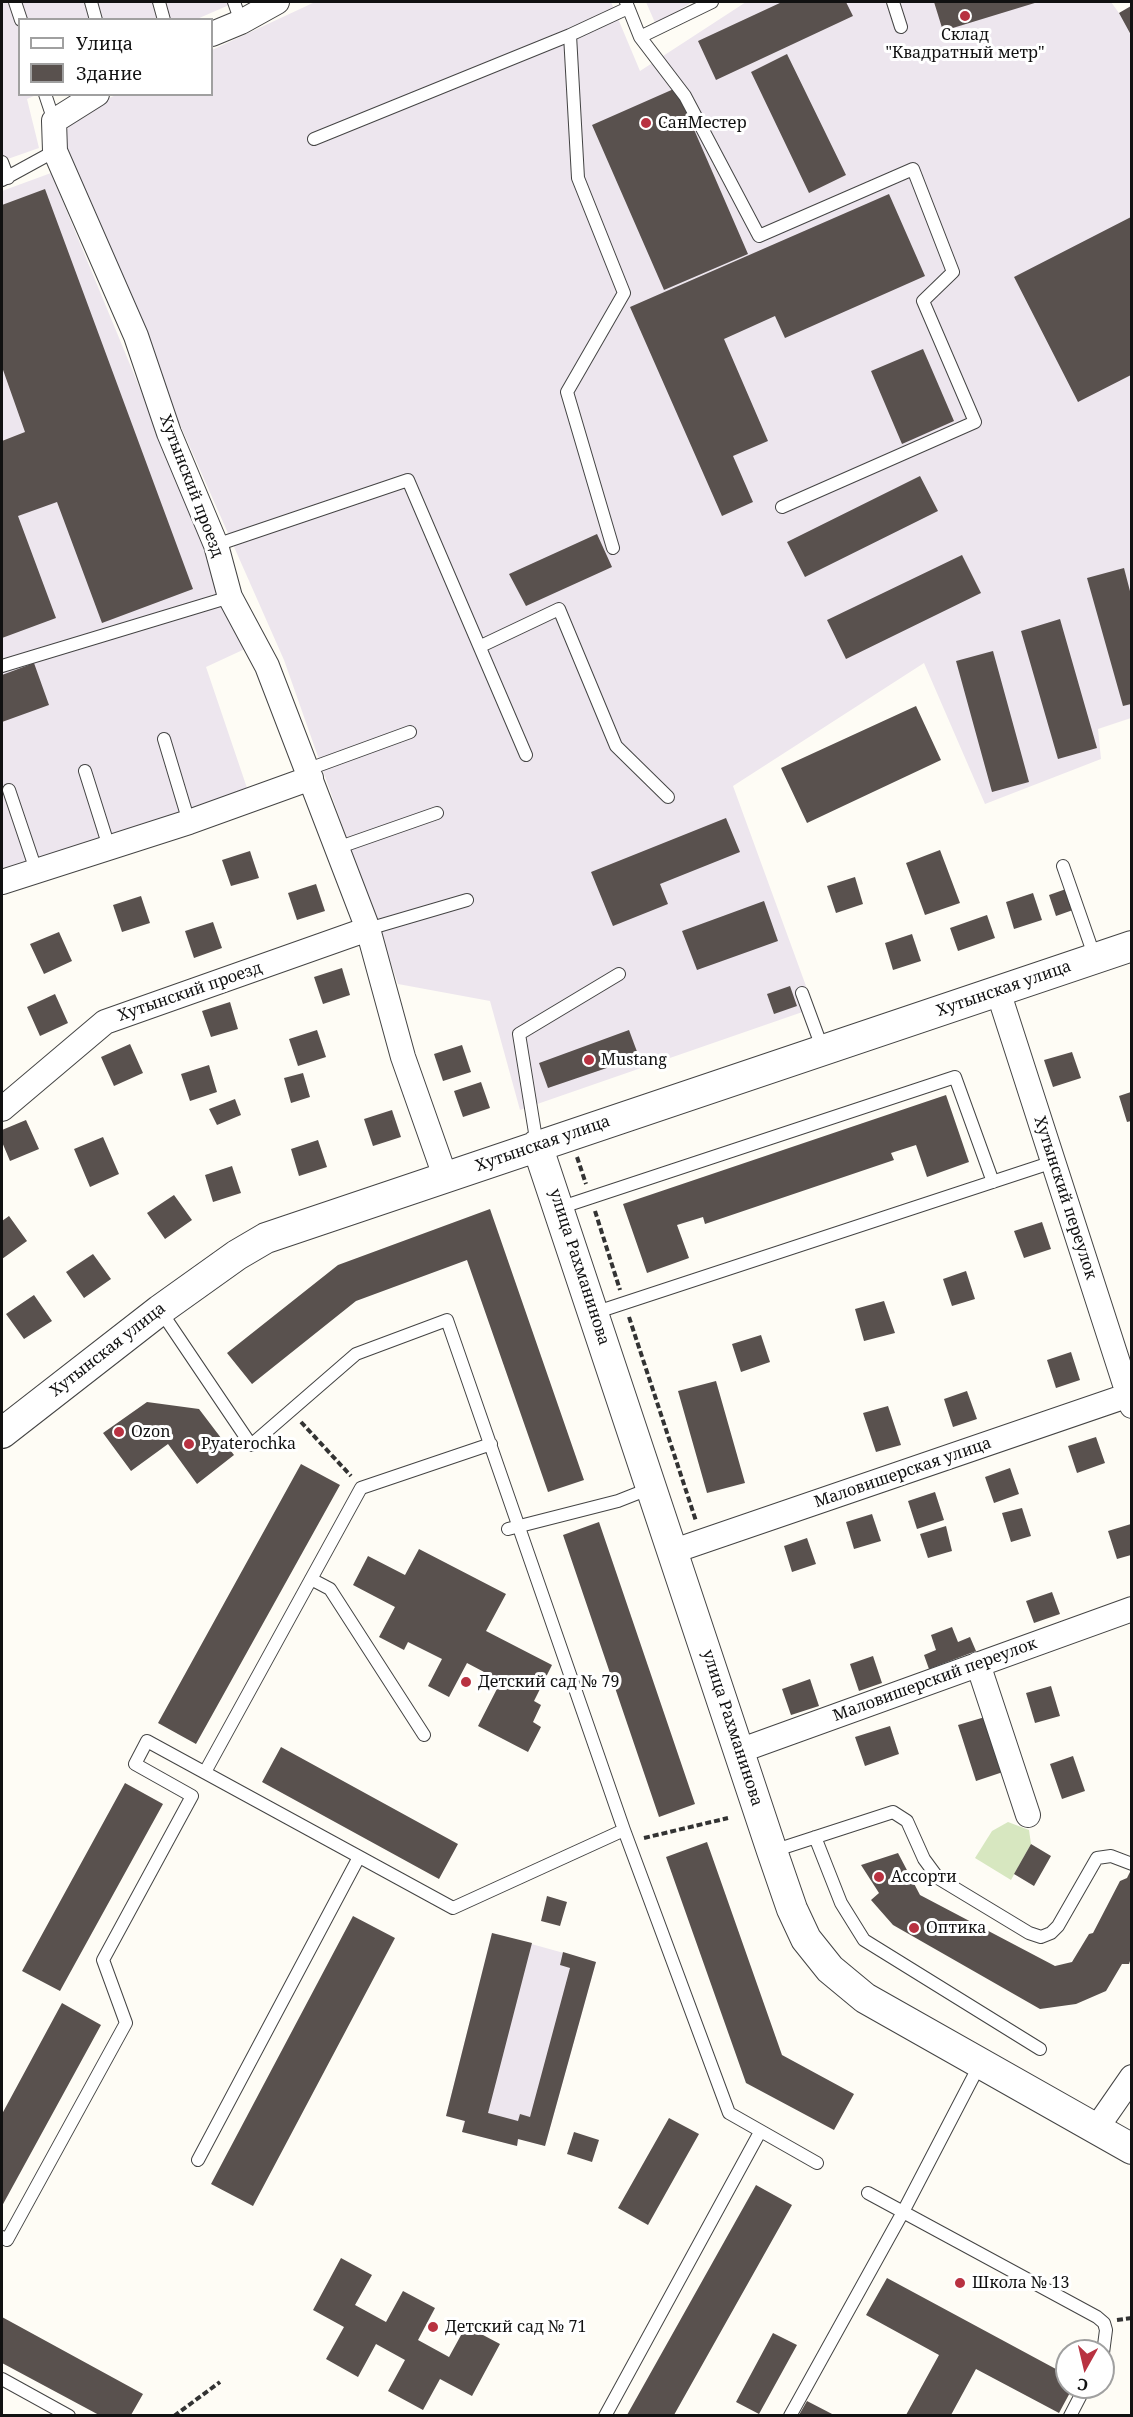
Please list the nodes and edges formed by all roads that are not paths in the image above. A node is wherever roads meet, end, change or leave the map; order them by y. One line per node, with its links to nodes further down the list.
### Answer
1 (15, 2): 9 (lane)
2 (91, 2): 10 (lane)
3 (159, 2): 11 (lane)
4 (277, 2): 8 (street)
5 (712, 2): 15 (lane)
6 (893, 2): 12 (lane)
7 (627, 5): 14 (lane); 15 (lane)
8 (238, 12): 13 (street)
9 (20, 18)
10 (95, 18)
11 (163, 18)
12 (902, 27)
13 (213, 33)
14 (570, 35): 19 (lane); 25 (lane)
15 (640, 37): 23 (lane)
16 (46, 96): 18 (lane)
17 (94, 96): 18 (street)
18 (54, 122): 20 (street, Хутынский проезд)
19 (314, 139)
20 (55, 151): 22 (lane); 24 (street, Хутынский проезд)
21 (2, 162): 22 (lane)
22 (5, 179)
23 (782, 507)
24 (216, 545): 26 (street, Хутынский проезд); 27 (lane)
25 (613, 548)
26 (230, 597): 28 (lane); 33 (street, Хутынский проезд)
27 (481, 646): 31 (lane); 35 (lane)
28 (2, 666)
29 (410, 732): 33 (lane)
30 (164, 739): 37 (lane)
31 (526, 754)
32 (85, 771): 38 (lane)
33 (308, 774): 37 (street); 39 (street, Хутынский проезд)
34 (9, 790): 41 (lane)
35 (668, 797)
36 (436, 813): 39 (lane)
37 (189, 822): 38 (street)
38 (109, 847): 41 (street)
39 (337, 848): 44 (street, Хутынский проезд)
40 (1063, 866): 46 (lane)
41 (36, 870): 42 (street)
42 (2, 882)
43 (467, 900): 44 (lane)
44 (368, 929): 51 (street, Хутынский проезд); 54 (street, Хутынский проезд)
45 (1131, 946): 46 (street, Хутынская улица)
46 (1095, 958): 48 (street, Хутынская улица)
47 (619, 974): 52 (lane)
48 (998, 991): 50 (street, Хутынская улица); 53 (street, Хутынский переулок)
49 (802, 993): 50 (lane)
50 (823, 1050): 52 (street, Хутынская улица)
51 (2, 1109)
52 (537, 1145): 54 (street, Хутынская улица); 56 (street, улица Рахманинова)
53 (1053, 1162): 55 (lane); 59 (street, Хутынский переулок)
54 (446, 1179): 57 (street, Хутынская улица)
55 (993, 1182): 56 (lane); 58 (lane)
56 (559, 1208): 58 (street, улица Рахманинова)
57 (160, 1310): 60 (street, Хутынская улица); 61 (lane)
58 (594, 1313): 62 (street, улица Рахманинова)
59 (1130, 1398): 64 (street, Маловишерская улица)
60 (2, 1433)
61 (491, 1444): 63 (lane); 65 (lane)
62 (652, 1487): 63 (lane); 64 (street, улица Рахманинова)
63 (514, 1527): 72 (lane)
64 (674, 1551): 69 (street, улица Рахманинова)
65 (311, 1579): 68 (lane); 70 (lane)
66 (1131, 1609): 67 (street, Маловишерский переулок)
67 (978, 1664): 69 (street, Маловишерский переулок); 71 (street)
68 (424, 1736)
69 (739, 1752): 74 (street, улица Рахманинова)
70 (205, 1772): 75 (lane); 87 (lane)
71 (1028, 1815)
72 (627, 1836): 75 (lane); 81 (lane)
73 (815, 1837): 74 (lane); 76 (lane); 77 (lane)
74 (772, 1851): 78 (street, улица Рахманинова)
75 (359, 1857): 83 (lane)
76 (1131, 1864)
77 (1040, 2049)
78 (980, 2064): 80 (street, улица Рахманинова); 86 (lane)
79 (1131, 2077): 80 (street)
80 (1096, 2129): 82 (street, улица Рахманинова)
81 (760, 2132): 84 (lane); 92 (lane)
82 (1131, 2149)
83 (198, 2160)
84 (817, 2163)
85 (868, 2193): 86 (lane)
86 (903, 2212): 88 (lane); 93 (lane)
87 (2, 2237)
88 (1105, 2339)
89 (2, 2379): 91 (lane)
90 (1079, 2399): 94 (lane)
91 (69, 2415)
92 (605, 2415)
93 (790, 2415)
94 (1070, 2415)

